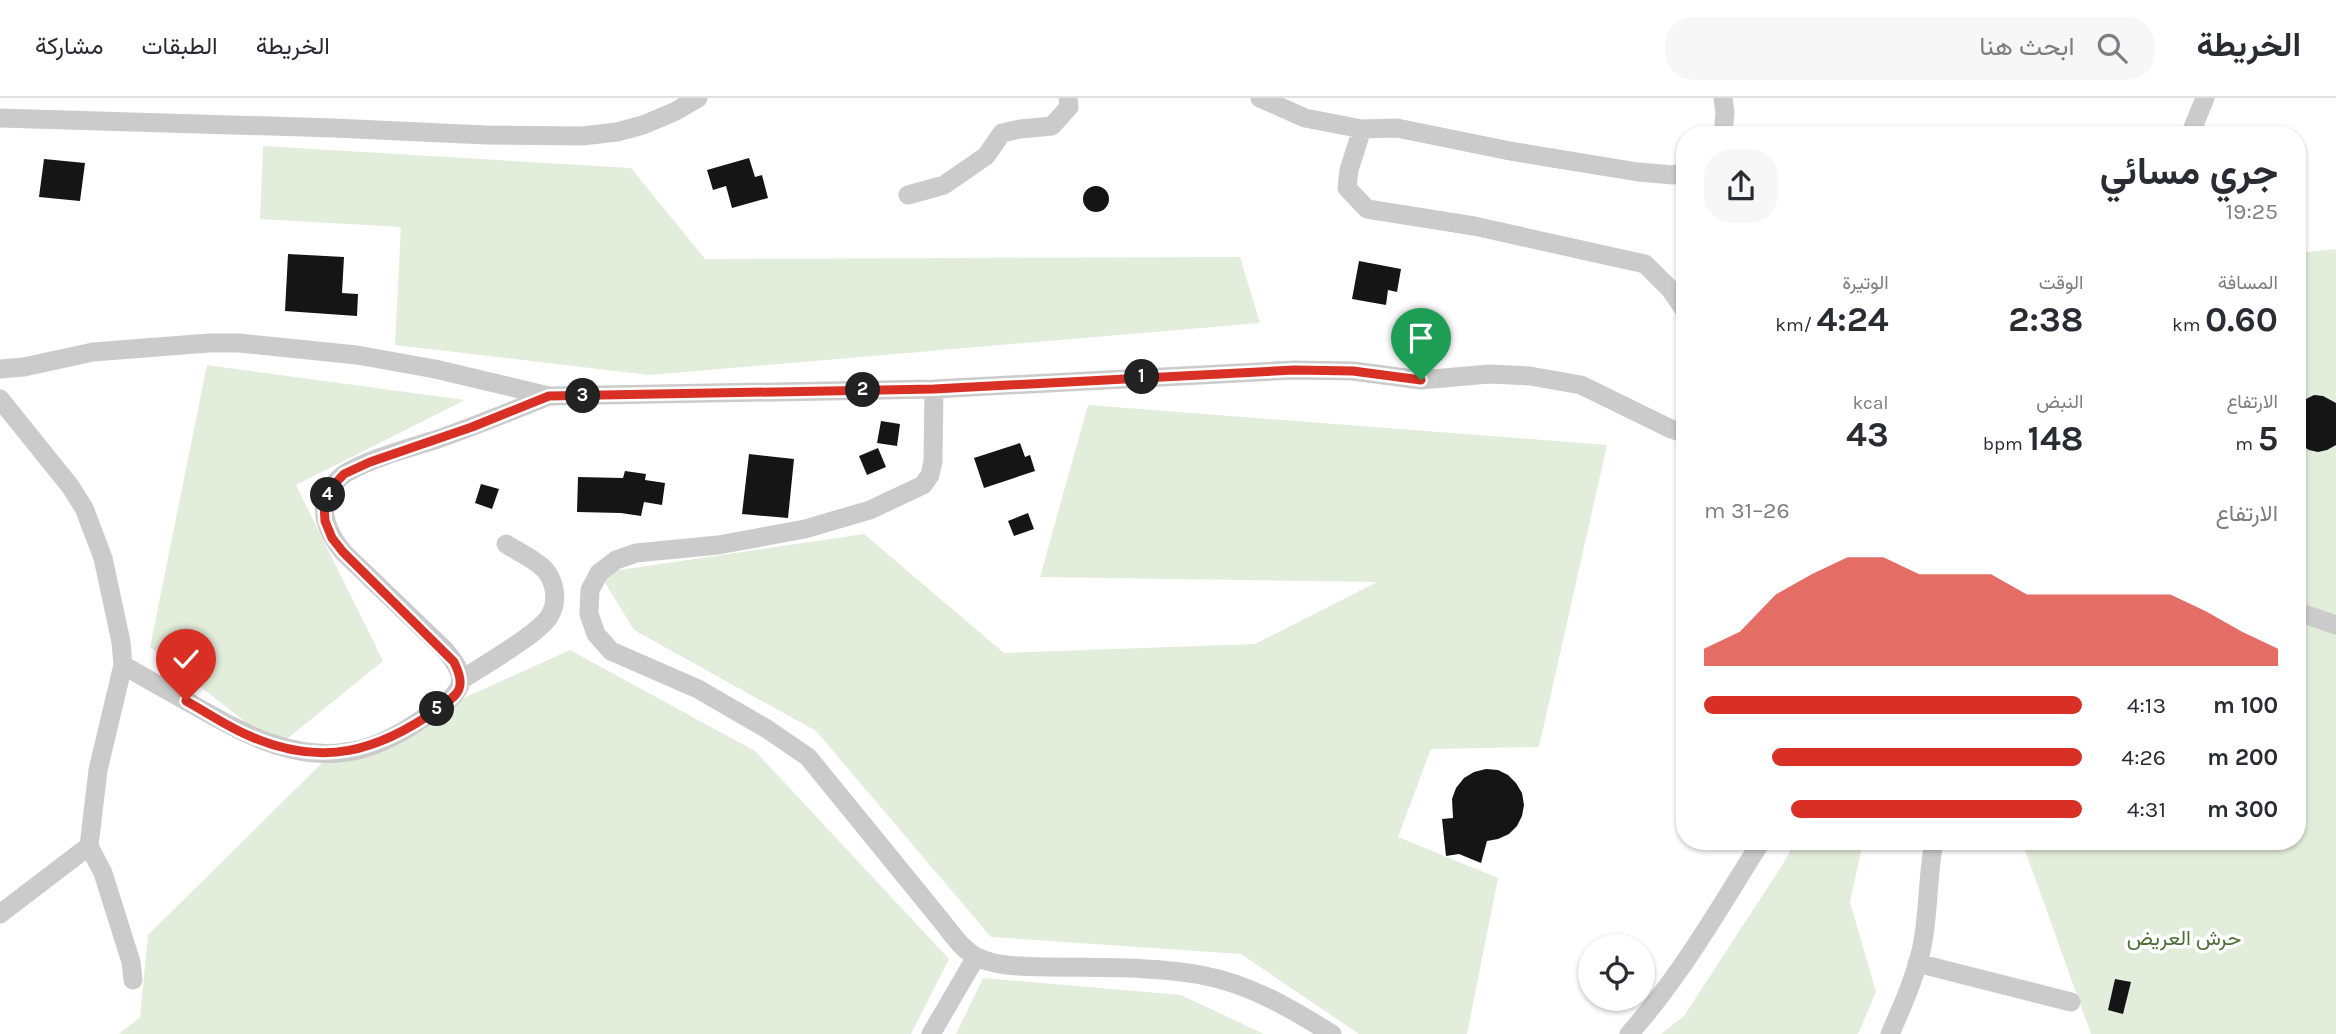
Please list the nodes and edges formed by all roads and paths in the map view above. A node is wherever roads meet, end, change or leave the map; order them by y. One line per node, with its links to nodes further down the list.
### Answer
1 (698, 98): 6 (street)
2 (1068, 98): 11 (street)
3 (1260, 98): 9 (street)
4 (1723, 98): 7 (street)
5 (2205, 98): 8 (street)
6 (0, 118)
7 (1724, 126)
8 (2194, 126)
9 (1362, 129): 10 (street); 12 (street)
10 (1676, 174)
11 (908, 195)
12 (1676, 298)
13 (0, 369): 15 (street)
14 (934, 389): 15 (street); 17 (street); 27 (street)
15 (549, 396): 22 (street)
16 (0, 399): 21 (street)
17 (1676, 430)
18 (506, 544): 22 (street)
19 (2306, 615): 20 (street)
20 (2336, 625)
21 (122, 665): 22 (street); 23 (street)
22 (461, 680)
23 (89, 846): 26 (street); 29 (street)
24 (1756, 850): 33 (street)
25 (1932, 850): 28 (street)
26 (0, 914)
27 (976, 957): 31 (street); 32 (street)
28 (1917, 963): 30 (street); 34 (street)
29 (133, 980)
30 (2071, 1002)
31 (931, 1034)
32 (1332, 1034)
33 (1629, 1034)
34 (1889, 1034)

